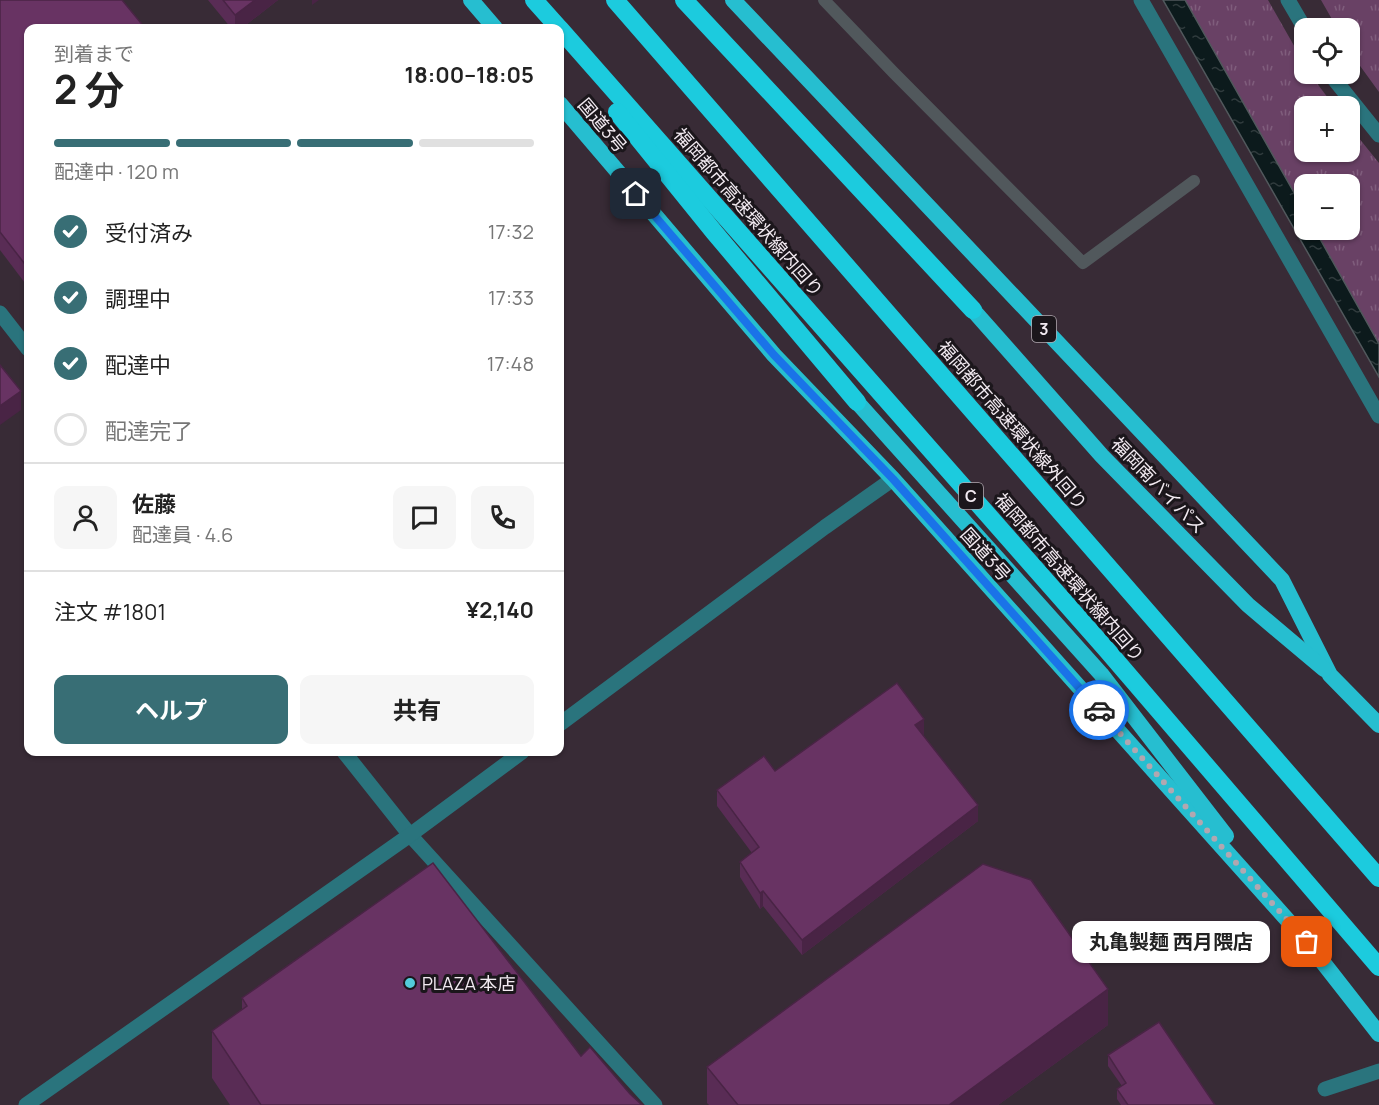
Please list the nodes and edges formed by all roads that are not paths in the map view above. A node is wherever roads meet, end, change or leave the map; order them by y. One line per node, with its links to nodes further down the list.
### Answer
1 (471, 0): 10 (highway)
2 (527, 0): 11 (highway)
3 (534, 0): 12 (highway, 福岡都市高速環状線内回り / C)
4 (615, 0): 30 (highway, 福岡都市高速環状線外回り)
5 (684, 0): 18 (highway)
6 (733, 0): 24 (highway, 3)
7 (1141, 0): 22 (street)
8 (1288, 0): 9 (street)
9 (1299, 18)
10 (492, 24)
11 (547, 24)
12 (555, 24)
13 (564, 35): 32 (highway, 福岡都市高速環状線内回り / C)
14 (564, 45): 21 (highway)
15 (1338, 84): 17 (street)
16 (564, 109): 23 (highway, 国道3号)
17 (1379, 135)
18 (973, 310): 24 (highway, 福岡南バイパス / 3)
19 (0, 313): 20 (street)
20 (24, 344)
21 (857, 402): 31 (highway)
22 (1379, 416)
23 (893, 479): 25 (street); 31 (highway, 国道3号)
24 (1330, 675): 26 (highway, 3)
25 (564, 721)
26 (1379, 725)
27 (347, 756): 29 (street)
28 (517, 756): 29 (street)
29 (410, 835): 36 (street); 37 (street)
30 (1379, 878)
31 (1307, 942): 33 (highway, 国道3号)
32 (1379, 967)
33 (1379, 1034)
34 (1379, 1071): 35 (street)
35 (1325, 1089)
36 (26, 1105)
37 (655, 1105)

